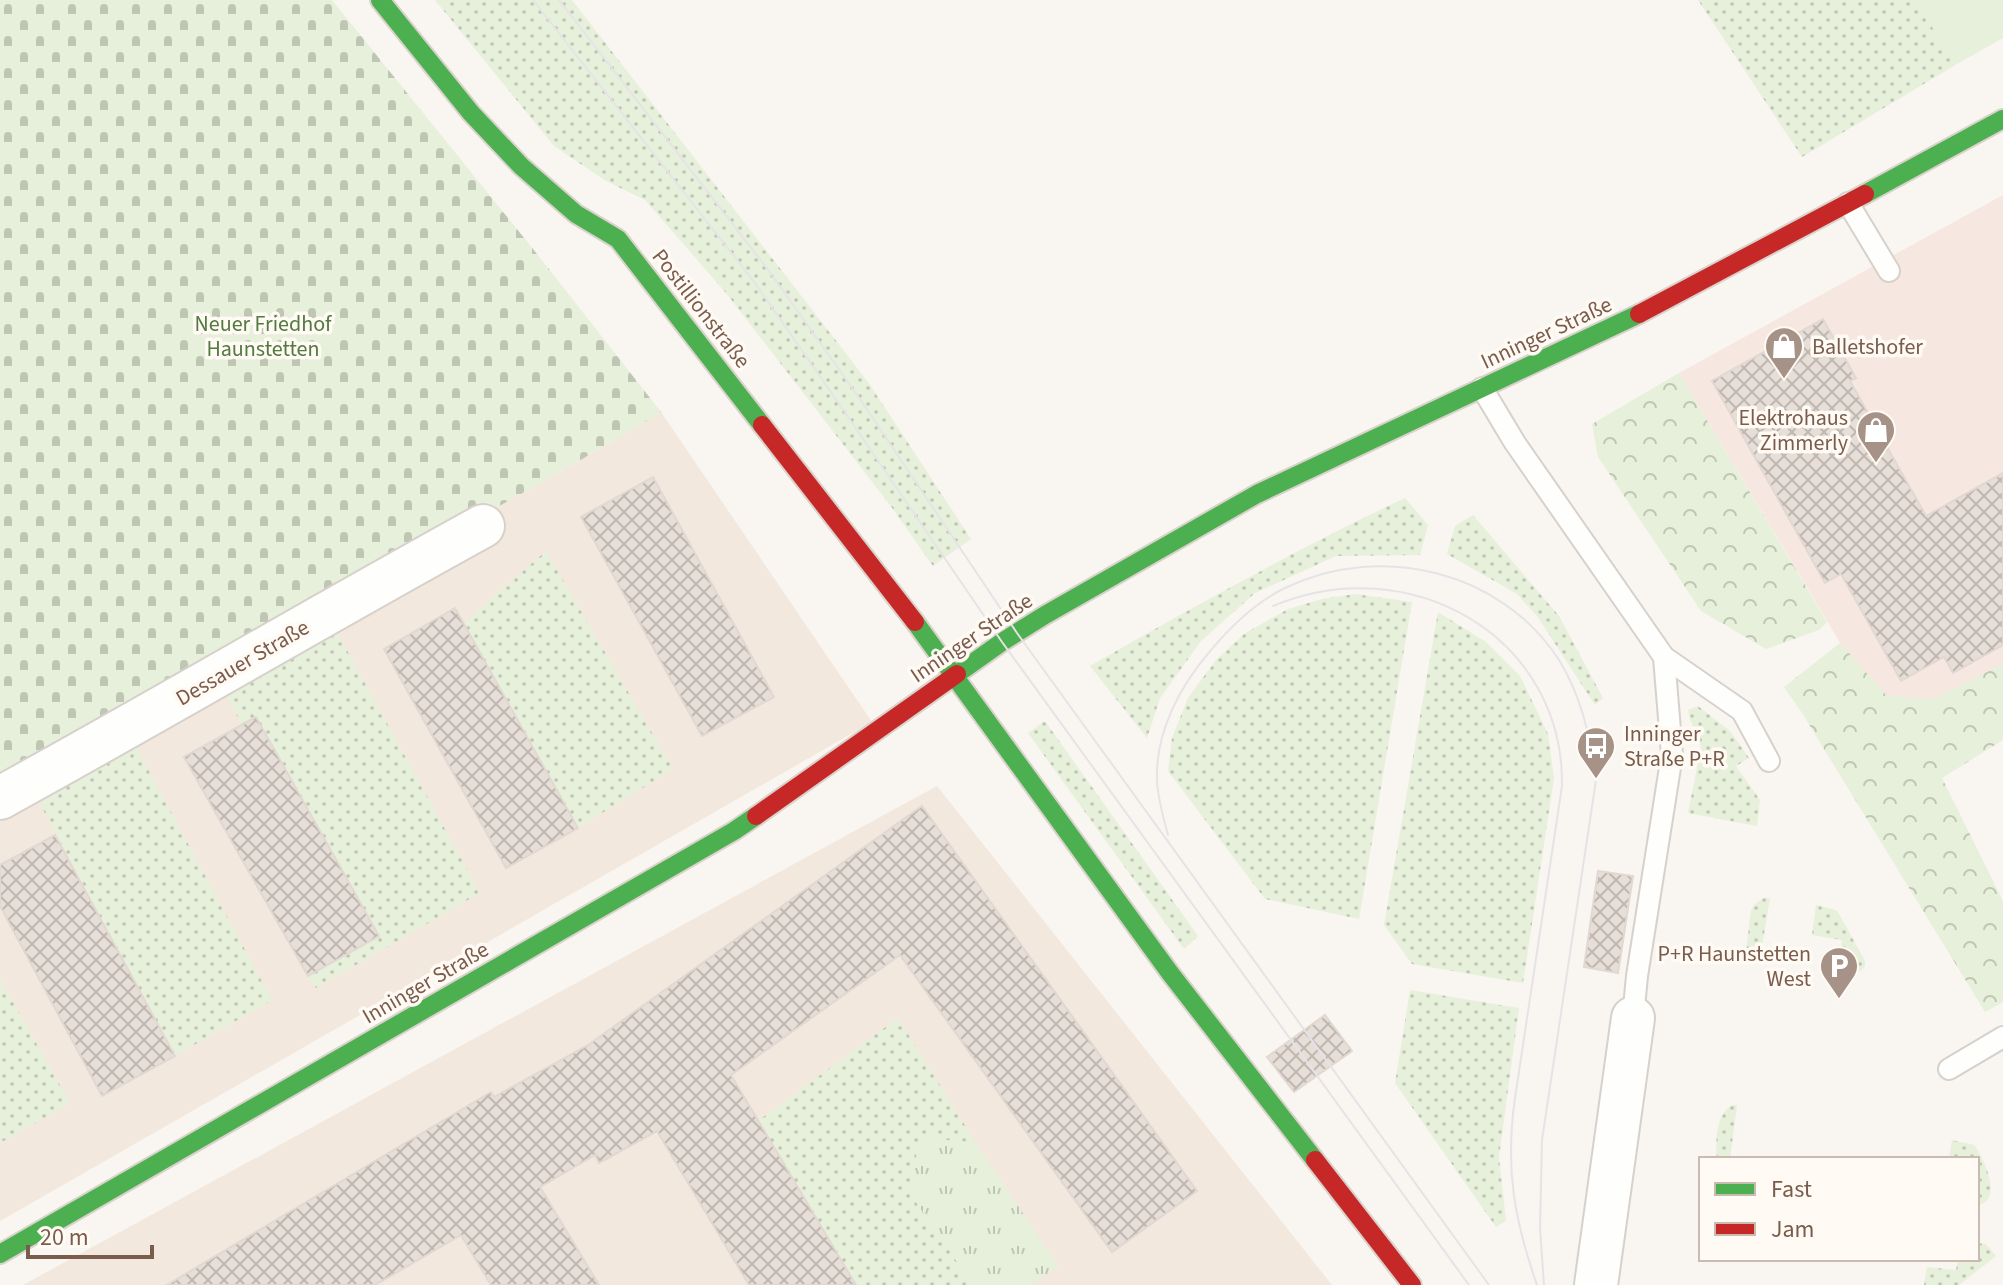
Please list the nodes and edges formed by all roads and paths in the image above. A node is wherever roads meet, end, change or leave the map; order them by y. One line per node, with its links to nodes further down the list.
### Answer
1 (380, 0): 8 (main road, Postillionstraße)
2 (2003, 119): 3 (main road, Inninger Straße)
3 (1848, 203): 4 (lane); 5 (main road, Inninger Straße)
4 (1889, 271)
5 (1482, 388): 7 (lane); 8 (main road, Inninger Straße)
6 (483, 526): 10 (street, Dessauer Straße)
7 (1664, 657): 9 (lane); 11 (lane)
8 (955, 675): 14 (main road, Inninger Straße); 15 (main road, Postillionstraße)
9 (1769, 761)
10 (0, 798)
11 (1633, 1018): 16 (street)
12 (2003, 1037): 13 (lane)
13 (1949, 1069)
14 (0, 1254)
15 (1412, 1285)
16 (1596, 1285)

